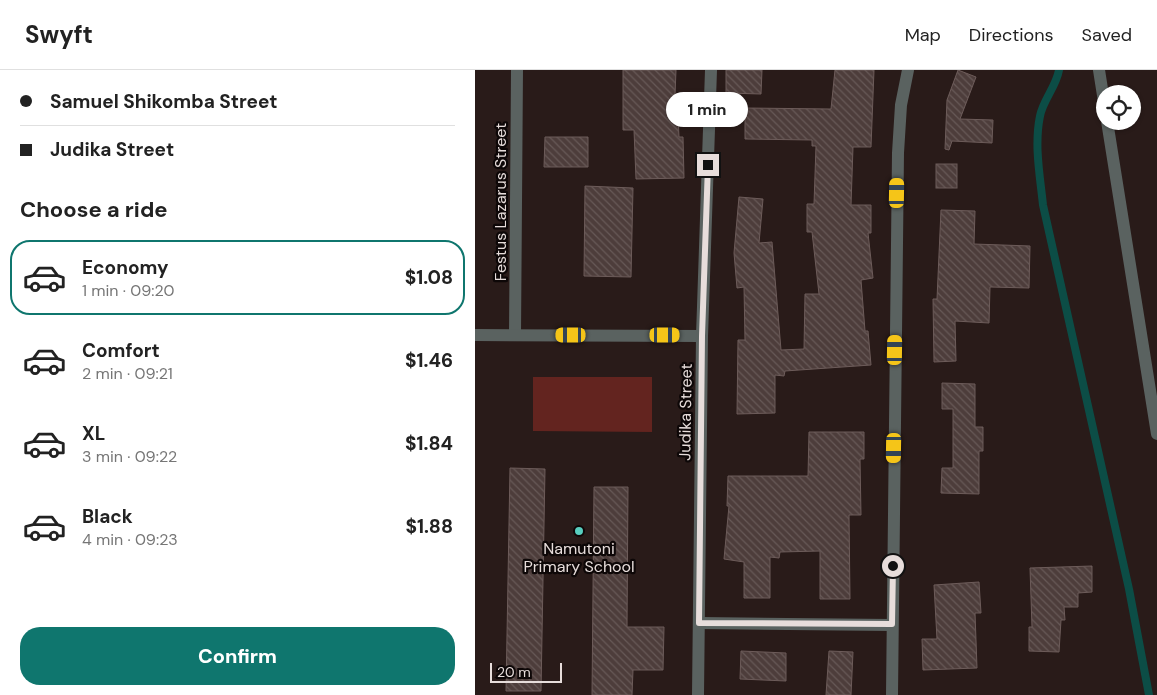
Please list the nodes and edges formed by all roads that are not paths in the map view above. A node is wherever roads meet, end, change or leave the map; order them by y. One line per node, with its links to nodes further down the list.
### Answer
1 (517, 70): 8 (street, Festus Lazarus Street)
2 (711, 70): 9 (street, Judika Street)
3 (908, 70): 12 (street)
4 (1099, 70): 5 (street)
5 (1101, 85)
6 (1108, 130): 10 (street)
7 (475, 334): 8 (street)
8 (515, 334): 9 (street)
9 (702, 336): 11 (street, Judika Street)
10 (1157, 434)
11 (699, 623): 12 (street); 13 (street, Judika Street)
12 (892, 624): 14 (street)
13 (698, 695)
14 (892, 695)

